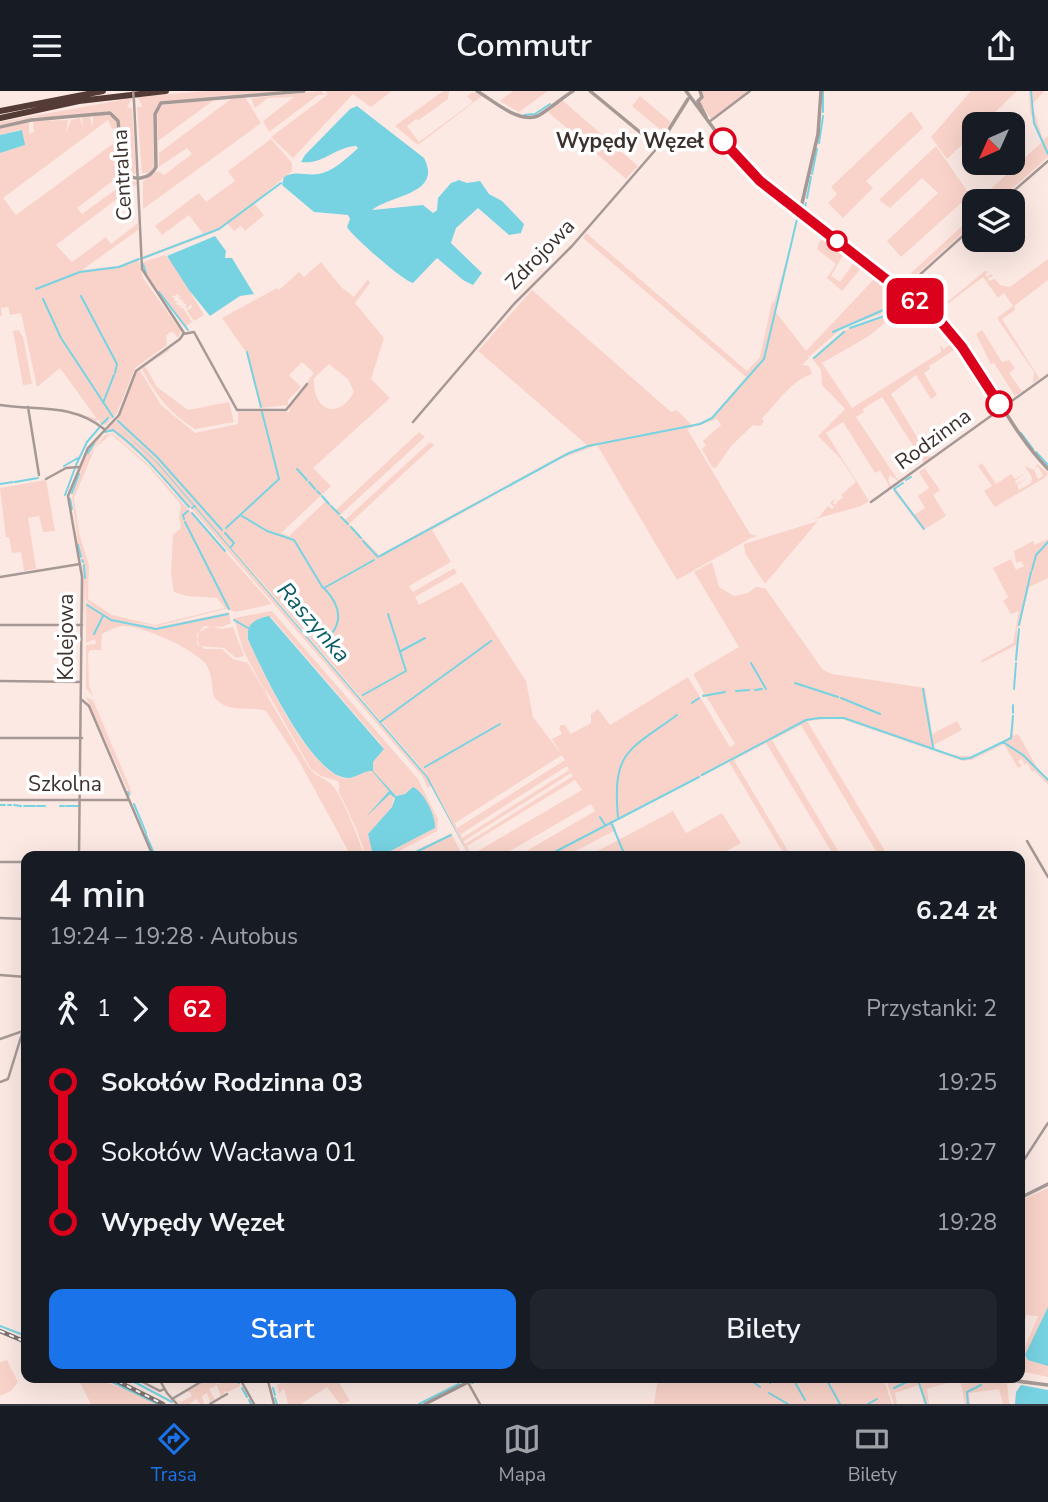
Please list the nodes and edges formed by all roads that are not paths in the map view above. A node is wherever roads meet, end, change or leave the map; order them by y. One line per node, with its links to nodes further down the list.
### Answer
1 (103, 91): 13 (highway)
2 (133, 91): 19 (street, Centralna, bridge)
3 (166, 91): 14 (highway)
4 (304, 91): 19 (street)
5 (477, 91): 6 (street)
6 (573, 91)
7 (590, 91): 17 (street)
8 (686, 91): 12 (street)
9 (700, 91): 12 (street)
10 (750, 91): 15 (street)
11 (821, 91): 21 (street)
12 (693, 100): 15 (street); 17 (street, Zdrojowa)
13 (0, 111)
14 (0, 118)
15 (708, 121): 21 (street)
16 (0, 127): 19 (street)
17 (658, 147): 33 (street, Zdrojowa)
18 (1048, 161): 20 (street)
19 (139, 178): 27 (street, Centralna)
20 (1016, 189)
21 (800, 212): 25 (street)
22 (962, 237): 23 (street)
23 (919, 276): 24 (street); 25 (street)
24 (916, 286): 25 (street); 26 (street)
25 (905, 294): 26 (street)
26 (921, 306): 32 (street)
27 (183, 334): 29 (street); 34 (street, Kolejowa)
28 (1048, 375): 32 (street, Rodzinna)
29 (307, 384)
30 (0, 405): 31 (street)
31 (28, 407): 34 (street); 37 (street)
32 (1002, 408): 36 (street); 39 (street, Rodzinna)
33 (413, 422)
34 (104, 429): 35 (street, Kolejowa)
35 (78, 467): 38 (street); 40 (street, Kolejowa)
36 (1048, 469)
37 (38, 475)
38 (46, 479)
39 (871, 502)
40 (80, 564): 41 (street); 43 (street, Kolejowa)
41 (0, 577)
42 (0, 625): 43 (street)
43 (82, 625): 45 (street, Kolejowa)
44 (0, 681): 45 (street)
45 (82, 682): 46 (street, Kolejowa)
46 (82, 700): 48 (street, Kolejowa); 51 (street)
47 (0, 738): 48 (street)
48 (82, 738): 50 (street, Kolejowa)
49 (0, 800): 50 (street, Szkolna)
50 (81, 800): 51 (street, Szkolna); 53 (street, Kolejowa)
51 (129, 800): 54 (street)
52 (1027, 841): 57 (street)
53 (79, 851)
54 (151, 851)
55 (0, 862): 56 (street)
56 (21, 862)
57 (1048, 877)
58 (0, 918): 59 (street)
59 (21, 919)
60 (0, 975): 61 (street)
61 (21, 977)
62 (21, 1028): 64 (street)
63 (21, 1038): 65 (street)
64 (0, 1039)
65 (0, 1082)
66 (1048, 1123): 67 (street)
67 (1025, 1158)
68 (1048, 1184): 69 (street)
69 (1025, 1196)
70 (1025, 1382): 77 (street)
71 (145, 1383): 78 (street)
72 (161, 1383): 78 (street)
73 (199, 1383): 80 (street)
74 (242, 1383): 83 (street)
75 (269, 1383): 84 (street)
76 (467, 1383): 85 (street); 86 (street)
77 (1048, 1385)
78 (164, 1388): 80 (street)
79 (227, 1394): 82 (street)
80 (172, 1399): 81 (street)
81 (177, 1404)
82 (210, 1404)
83 (254, 1404)
84 (274, 1404)
85 (425, 1404)
86 (480, 1404)

